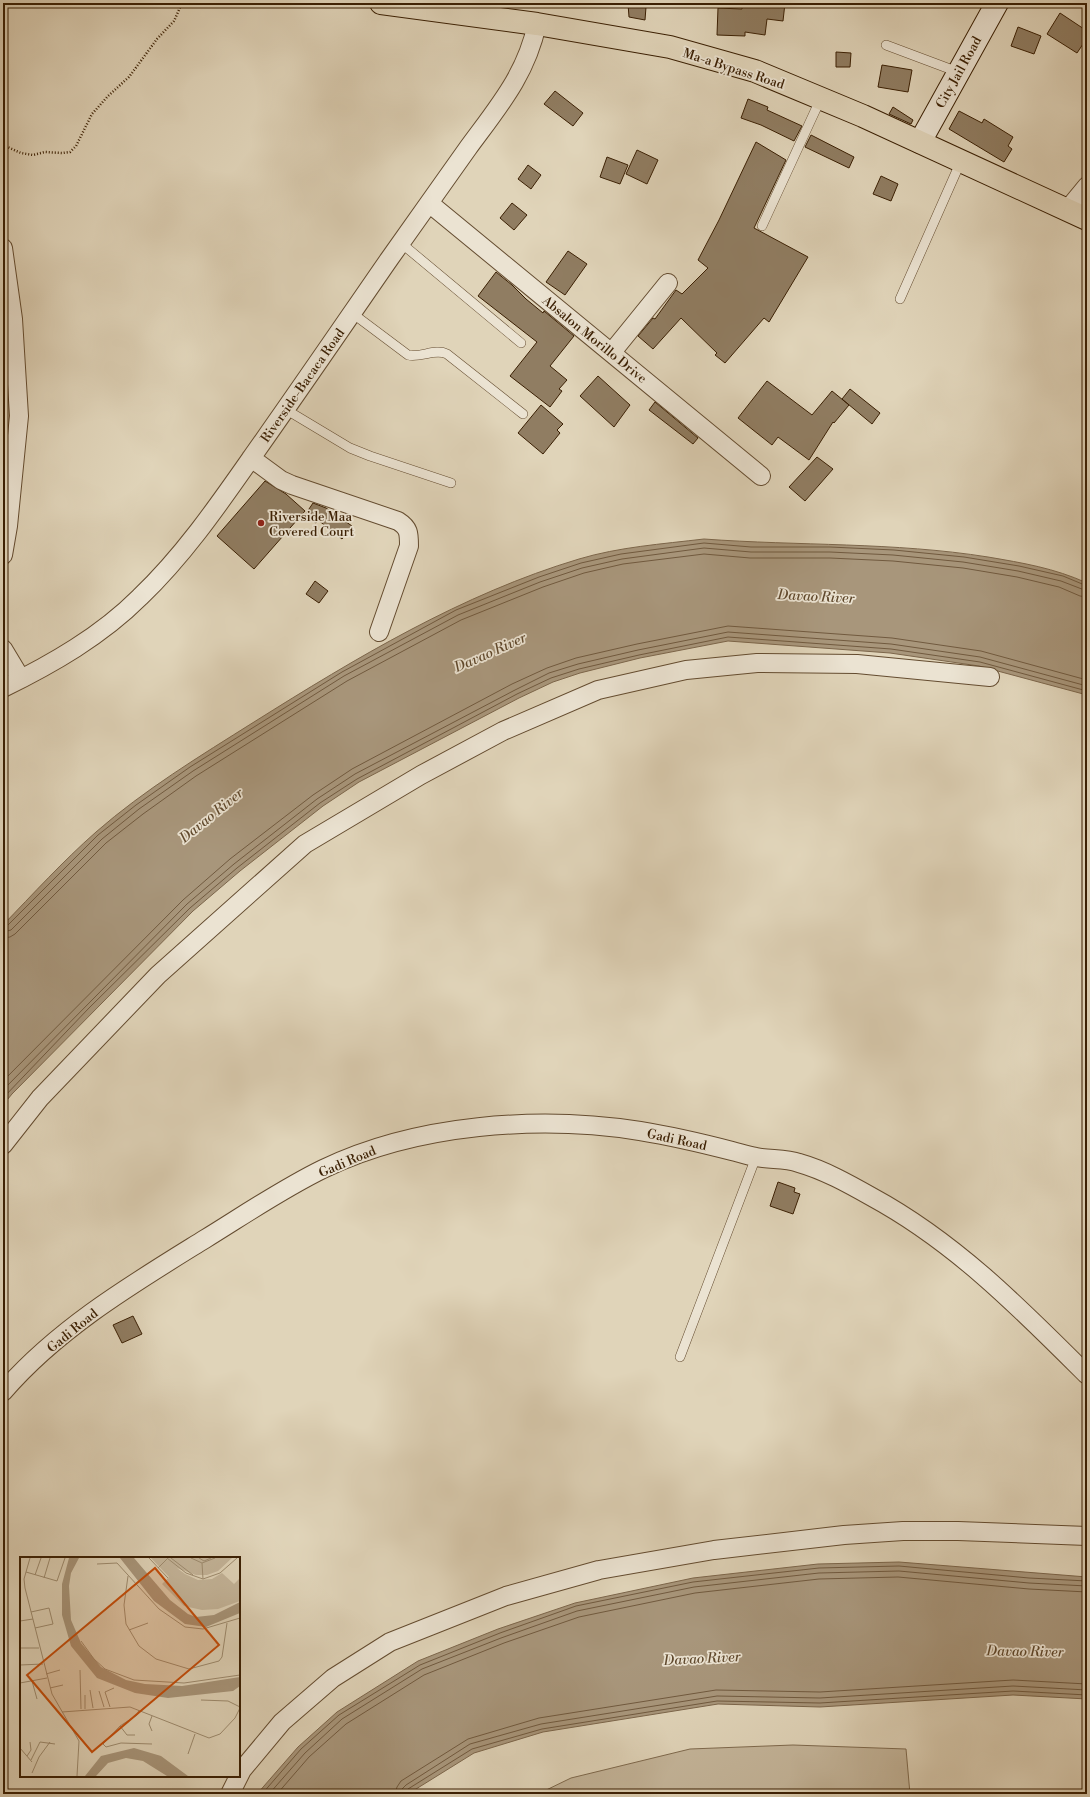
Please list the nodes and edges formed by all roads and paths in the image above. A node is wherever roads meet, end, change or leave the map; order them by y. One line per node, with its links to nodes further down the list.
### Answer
1 (182, 3): 9 (path)
2 (381, 3): 4 (main road, Ma-a Bypass Road)
3 (997, 3): 6 (street, City Jail Road)
4 (538, 24): 7 (main road, Ma-a Bypass Road); 12 (street, Riverside-Bacaca Road)
5 (886, 45): 6 (lane)
6 (958, 72): 8 (street, City Jail Road)
7 (821, 98): 8 (main road, Ma-a Bypass Road); 15 (lane)
8 (920, 142): 10 (main road, Ma-a Bypass Road)
9 (3, 145)
10 (961, 160): 13 (main road, Ma-a Bypass Road); 19 (lane)
11 (1087, 186): 13 (street)
12 (429, 203): 16 (street, Riverside-Bacaca Road); 22 (street, Absalon Morillo Drive)
13 (1068, 209): 14 (main road, Ma-a Bypass Road)
14 (1087, 219)
15 (762, 226)
16 (401, 243): 20 (street, Riverside-Bacaca Road); 21 (lane)
17 (3, 248): 24 (street)
18 (668, 284): 22 (street)
19 (900, 299)
20 (352, 313): 23 (street, Riverside-Bacaca Road); 25 (lane)
21 (521, 343)
22 (612, 352): 27 (street, Absalon Morillo Drive)
23 (285, 409): 26 (street, Riverside-Bacaca Road); 28 (lane)
24 (11, 410): 29 (street)
25 (523, 414)
26 (251, 458): 30 (street); 33 (street, Riverside-Bacaca Road)
27 (761, 476)
28 (450, 483)
29 (3, 555)
30 (379, 632)
31 (3, 649): 33 (street)
32 (990, 677): 35 (street)
33 (21, 679): 34 (street, Riverside-Bacaca Road)
34 (3, 688)
35 (3, 1145)
36 (756, 1157): 37 (lane); 38 (street, Gadi Road); 39 (street, Gadi Road)
37 (680, 1357)
38 (1087, 1375)
39 (3, 1392)
40 (1087, 1536): 41 (street)
41 (240, 1774)
42 (238, 1777): 43 (street)
43 (230, 1794)

